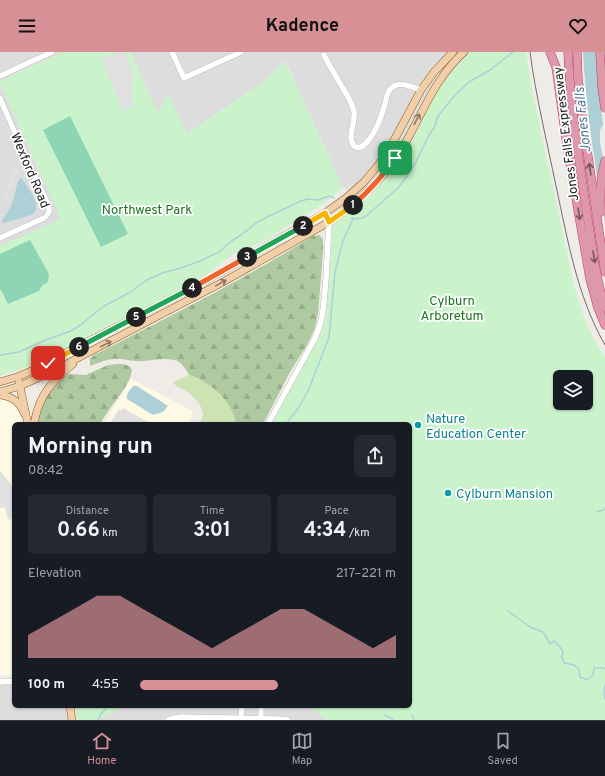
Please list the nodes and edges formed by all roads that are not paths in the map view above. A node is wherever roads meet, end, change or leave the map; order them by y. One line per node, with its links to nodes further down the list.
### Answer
1 (52, 52): 11 (street)
2 (172, 52): 3 (street)
3 (241, 52)
4 (453, 52): 12 (main road)
5 (464, 52): 17 (main road, one-way to 5)
6 (550, 52): 22 (highway, one-way to 22)
7 (567, 52): 21 (highway, Jones Falls Expressway, one-way to 21)
8 (577, 52): 19 (highway, Jones Falls Expressway, one-way to 8)
9 (600, 52): 14 (highway)
10 (324, 55): 12 (street)
11 (0, 76)
12 (421, 90): 16 (main road)
13 (0, 98): 18 (street, Wexford Road)
14 (605, 108)
15 (605, 162): 19 (highway)
16 (325, 213): 17 (street); 24 (main road)
17 (329, 222): 23 (main road, one-way to 17); 32 (street)
18 (0, 238)
19 (604, 263): 20 (highway, Jones Falls Expressway)
20 (605, 272)
21 (605, 307)
22 (605, 325)
23 (84, 354): 26 (main road); 31 (main road)
24 (17, 377): 25 (main road); 26 (main road)
25 (0, 382)
26 (20, 386): 27 (main road); 30 (main road)
27 (0, 392)
28 (0, 395): 29 (main road)
29 (27, 422)
30 (28, 422)
31 (34, 422)
32 (269, 422)
33 (12, 681): 34 (street)
34 (0, 682)
35 (70, 708): 41 (main road)
36 (242, 708): 38 (street)
37 (261, 708): 40 (street)
38 (242, 718): 39 (street); 42 (street)
39 (251, 719): 40 (street)
40 (261, 719): 43 (street)
41 (72, 720)
42 (168, 720)
43 (288, 720)

